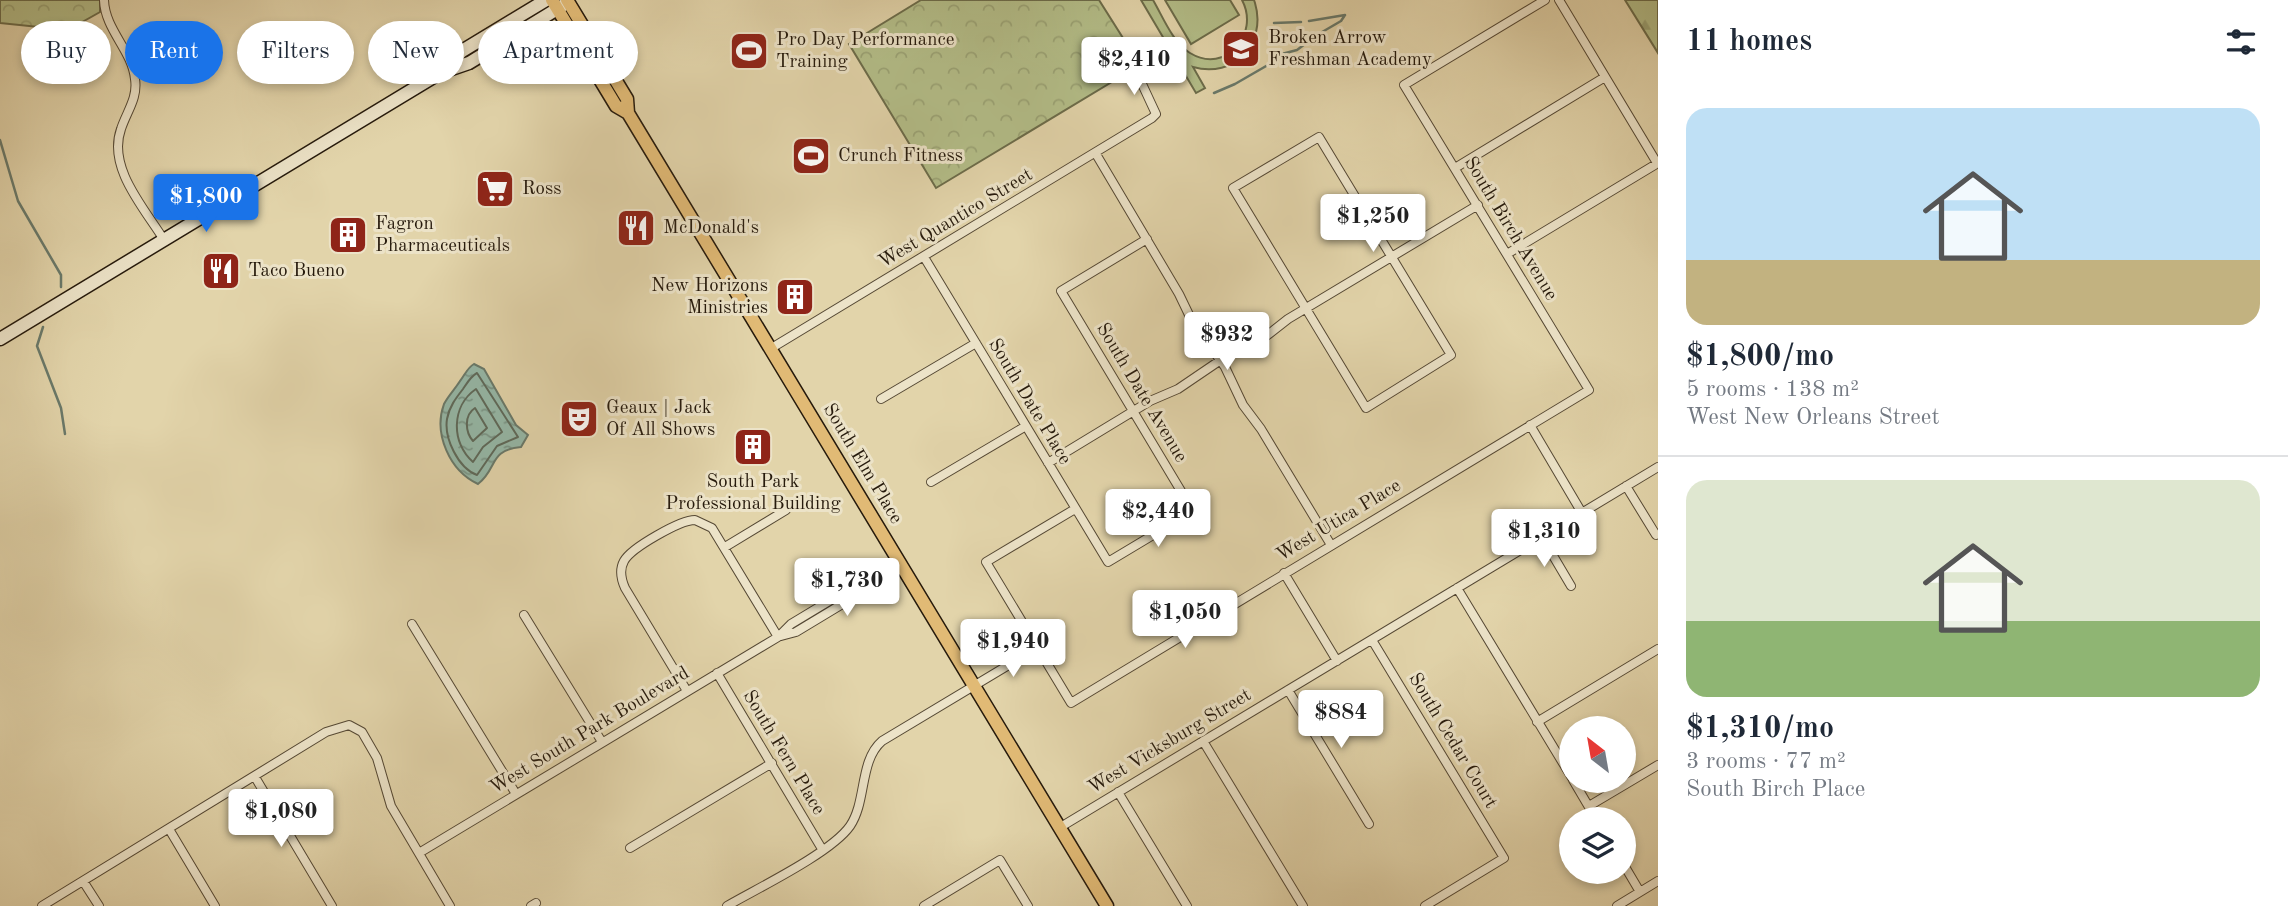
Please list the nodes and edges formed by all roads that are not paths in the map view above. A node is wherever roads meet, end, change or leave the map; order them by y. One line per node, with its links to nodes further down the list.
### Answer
1 (104, 0): 16 (street)
2 (546, 0): 6 (main road)
3 (1545, 0): 13 (street, South Birch Avenue)
4 (1559, 0): 9 (street)
5 (564, 2): 7 (main road); 23 (main road, South Elm Place)
6 (464, 50)
7 (464, 65)
8 (1136, 71): 11 (street, West Quantico Street)
9 (1605, 77): 12 (street); 13 (street)
10 (422, 84): 16 (main road)
11 (1096, 154): 15 (street); 18 (street, West Quantico Street)
12 (1658, 163): 17 (street)
13 (1455, 168): 14 (street, South Birch Avenue)
14 (1478, 205): 17 (street, South Birch Avenue); 19 (street)
15 (1147, 239): 24 (street); 27 (street, South Date Avenue)
16 (164, 240): 21 (main road)
17 (1507, 254): 25 (street, South Birch Avenue)
18 (924, 257): 22 (street, South Date Place); 23 (street, West Quantico Street)
19 (1392, 257): 20 (street); 20 (street); 20 (street)
20 (1306, 309): 24 (street)
21 (0, 339)
22 (976, 343): 26 (street); 29 (street, South Date Place)
23 (770, 349): 42 (main road, South Elm Place)
24 (1220, 360): 27 (street); 39 (street)
25 (1589, 390): 28 (street, West Utica Place)
26 (881, 399)
27 (1133, 411): 30 (street); 41 (street, South Date Avenue)
28 (1530, 425): 36 (street); 39 (street, West Utica Place)
29 (1026, 426): 30 (street, South Date Place); 32 (street)
30 (1048, 463): 34 (street, South Date Place)
31 (1658, 467): 33 (street, West Vicksburg Street)
32 (931, 482)
33 (1626, 486): 36 (street, West Vicksburg Street); 37 (street)
34 (1075, 509): 41 (street, South Date Place); 50 (street)
35 (786, 510): 40 (street)
36 (1582, 513): 38 (street, West Vicksburg Street)
37 (1656, 535)
38 (1542, 537): 44 (street); 45 (street, West Vicksburg Street)
39 (1331, 545): 43 (street, West Utica Place)
40 (725, 547): 48 (street); 56 (street)
41 (1108, 562)
42 (900, 564): 48 (street, West South Park Boulevard); 54 (main road, South Elm Place)
43 (1284, 573): 50 (street, West Utica Place); 52 (street)
44 (1571, 586)
45 (1457, 588): 49 (street, West Vicksburg Street); 57 (street)
46 (524, 615): 59 (street)
47 (412, 624): 66 (street)
48 (778, 637): 53 (street, West South Park Boulevard)
49 (1372, 639): 52 (street, West Vicksburg Street); 89 (street, South Cedar Court)
50 (1037, 648): 54 (street)
51 (1658, 649): 57 (street)
52 (1337, 661): 55 (street, West Vicksburg Street)
53 (717, 673): 56 (street, West South Park Boulevard); 61 (street, South Fern Place)
54 (974, 686): 69 (main road, South Elm Place); 72 (street)
55 (1288, 690): 58 (street, West Vicksburg Street); 68 (street)
56 (687, 691): 59 (street, West South Park Boulevard)
57 (1537, 722): 60 (street)
58 (1203, 741): 64 (street, West Vicksburg Street); 88 (street)
59 (602, 742): 66 (street, West South Park Boulevard)
60 (1559, 758)
61 (772, 763): 71 (street); 72 (street, South Fern Place)
62 (1658, 765): 67 (street)
63 (255, 777): 70 (street); 73 (street); 81 (street)
64 (1118, 792): 69 (street, West Vicksburg Street); 87 (street)
65 (1581, 793): 67 (street)
66 (516, 794): 73 (street, West South Park Boulevard)
67 (1589, 806)
68 (1369, 824)
69 (1059, 828): 86 (main road, South Elm Place)
70 (169, 829): 74 (street); 80 (street)
71 (630, 848)
72 (822, 849): 83 (street)
73 (419, 853): 82 (street)
74 (83, 881): 78 (street); 79 (street)
75 (1658, 881): 77 (street)
76 (1635, 884): 77 (street)
77 (1640, 892): 90 (street)
78 (41, 906)
79 (99, 906)
80 (215, 906)
81 (332, 906)
82 (450, 906)
83 (727, 906)
84 (924, 906): 85 (street)
85 (1028, 906)
86 (1107, 906)
87 (1187, 906)
88 (1303, 906)
89 (1425, 906)
90 (1617, 906)

